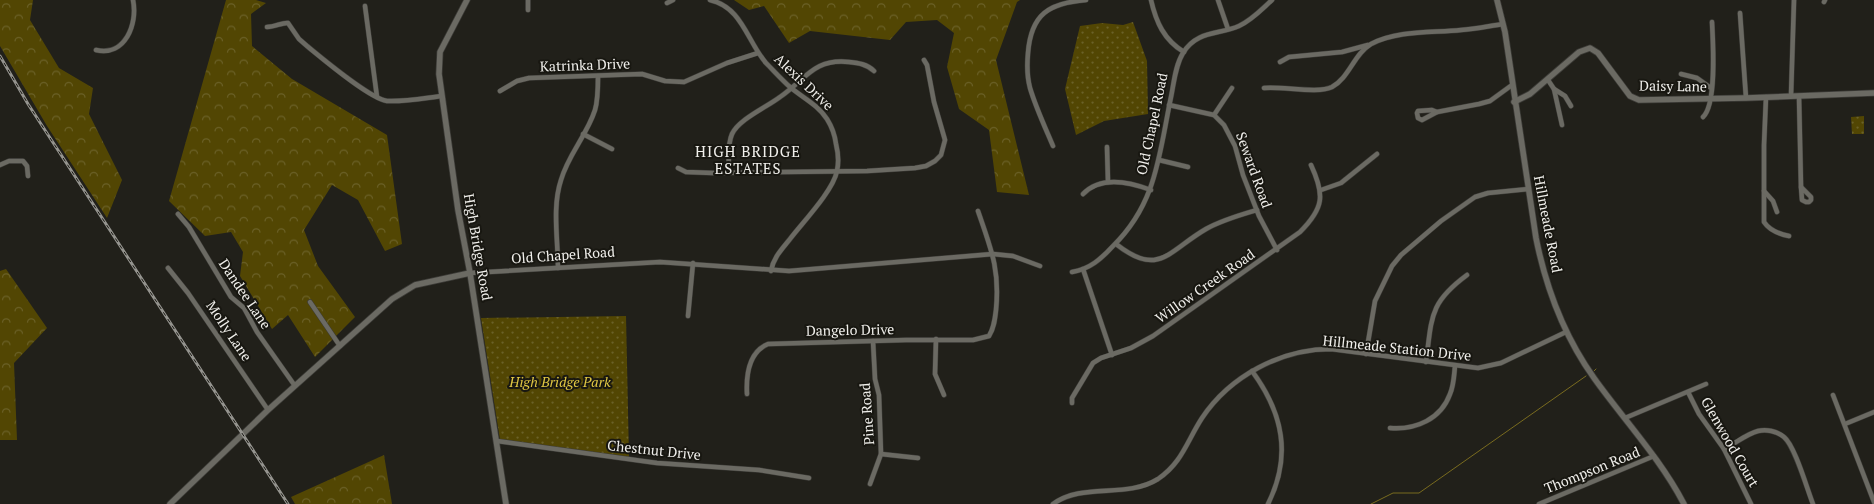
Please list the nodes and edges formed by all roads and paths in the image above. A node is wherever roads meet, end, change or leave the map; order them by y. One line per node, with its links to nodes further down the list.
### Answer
1 (133, 0): 21 (street)
2 (467, 0): 38 (street, High Bridge Road)
3 (528, 0): 14 (street)
4 (673, 0): 12 (street)
5 (710, 0): 23 (street, Alexis Drive)
6 (1086, 0): 53 (street)
7 (1151, 0): 22 (street)
8 (1218, 0): 19 (street)
9 (1272, 0): 19 (street)
10 (1497, 0): 17 (street, Hillmeade Road)
11 (1794, 0): 39 (street)
12 (667, 3)
13 (365, 6): 41 (street)
14 (528, 10)
15 (1740, 13): 42 (street)
16 (1712, 22): 34 (street)
17 (1503, 24): 20 (street); 30 (street, Hillmeade Road)
18 (267, 27): 41 (street)
19 (1228, 29): 22 (street)
20 (1369, 46): 25 (street); 33 (street)
21 (96, 50)
22 (1184, 52): 46 (street, Old Chapel Road)
23 (758, 53): 28 (street, Katrinka Drive); 31 (street, Alexis Drive)
24 (924, 60): 62 (street)
25 (1280, 62)
26 (874, 71): 31 (street)
27 (1682, 74): 34 (street)
28 (598, 76): 36 (street, Katrinka Drive); 52 (street)
29 (1548, 80): 35 (street); 44 (street, Daisy Lane); 45 (street, Daisy Lane)
30 (1512, 85): 45 (street, Hillmeade Road); 48 (street)
31 (790, 88): 62 (street, Alexis Drive); 63 (street)
32 (1232, 88): 49 (street)
33 (1264, 88)
34 (1712, 88): 44 (street)
35 (1554, 89): 47 (street); 51 (street)
36 (500, 91)
37 (1874, 93): 40 (street, Daisy Lane)
38 (442, 96): 41 (street); 89 (street, High Bridge Road)
39 (1791, 96): 40 (street, Daisy Lane); 43 (street, Daisy Lane)
40 (1799, 96): 66 (street)
41 (377, 97)
42 (1746, 98): 43 (street, Daisy Lane); 44 (street, Daisy Lane)
43 (1766, 98): 70 (street)
44 (1710, 99): 50 (street)
45 (1514, 102): 67 (street, Hillmeade Road)
46 (1169, 105): 49 (street); 57 (street, Old Chapel Road)
47 (1571, 106)
48 (1437, 112)
49 (1214, 115): 74 (street, Seward Road)
50 (1703, 117)
51 (1562, 125)
52 (584, 134): 55 (street); 85 (street)
53 (1053, 146)
54 (1107, 148): 65 (street)
55 (612, 149)
56 (1377, 154): 69 (street)
57 (1159, 160): 60 (street); 68 (street, Old Chapel Road)
58 (0, 165): 64 (street)
59 (1311, 165): 69 (street)
60 (1188, 166)
61 (678, 168): 63 (street)
62 (837, 171): 63 (street); 87 (street, Alexis Drive)
63 (729, 172)
64 (28, 176)
65 (1108, 182): 68 (street); 71 (street)
66 (1801, 187)
67 (1528, 189): 93 (street, Hillmeade Road); 98 (street)
68 (1151, 190): 79 (street, Old Chapel Road)
69 (1321, 190): 80 (street, Willow Creek Road)
70 (1764, 191): 72 (street); 73 (street)
71 (1083, 194)
72 (1773, 201): 73 (street); 76 (street)
73 (1765, 205): 78 (street)
74 (1257, 210): 79 (street); 80 (street, Seward Road)
75 (978, 211): 81 (street)
76 (1777, 212)
77 (178, 214): 103 (street, Dandee Lane)
78 (1790, 236)
79 (1116, 244): 86 (street, Old Chapel Road)
80 (1277, 250): 97 (street, Willow Creek Road)
81 (993, 254): 83 (street, Old Chapel Road); 87 (street, Old Chapel Road); 94 (street, Dangelo Drive)
82 (693, 263): 85 (street, Old Chapel Road); 87 (street, Old Chapel Road); 92 (street)
83 (1040, 266)
84 (168, 268): 109 (street, Molly Lane)
85 (558, 268): 89 (street, Old Chapel Road)
86 (1083, 269): 88 (street, Old Chapel Road); 97 (street)
87 (771, 271)
88 (1072, 272)
89 (470, 274): 96 (street, Old Chapel Road); 114 (street, High Bridge Road)
90 (1467, 275): 99 (street)
91 (310, 302): 96 (street)
92 (688, 316)
93 (1566, 332): 100 (street, Hillmeade Station Drive); 111 (street, Hillmeade Road)
94 (936, 339): 95 (street, Dangelo Drive); 106 (street)
95 (873, 341): 105 (street, Dangelo Drive); 116 (street, Pine Road)
96 (340, 346): 103 (street, Old Chapel Road)
97 (1112, 354): 108 (street, Willow Creek Road)
98 (1366, 354): 99 (street, Hillmeade Station Drive); 101 (street, Hillmeade Station Drive)
99 (1426, 362): 100 (street, Hillmeade Station Drive)
100 (1455, 366): 113 (street)
101 (1252, 371): 124 (street, Hillmeade Station Drive); 125 (street)
102 (1706, 384): 104 (street)
103 (295, 386): 109 (street, Old Chapel Road)
104 (1688, 392): 111 (street); 115 (street, Glenwood Court)
105 (747, 394)
106 (944, 395)
107 (1833, 395): 112 (street)
108 (1072, 403)
109 (268, 410): 122 (street, Old Chapel Road)
110 (1874, 412): 112 (street)
111 (1625, 418): 117 (street, Hillmeade Road)
112 (1845, 424): 121 (street)
113 (1390, 428)
114 (496, 441): 119 (street, Chestnut Drive); 123 (street, High Bridge Road)
115 (1724, 450): 128 (street, Glenwood Court); 129 (street)
116 (881, 454): 118 (street); 120 (street, Pine Road)
117 (1654, 456): 126 (street, Thompson Road); 127 (street, Hillmeade Road)
118 (918, 458)
119 (809, 478)
120 (870, 484)
121 (1874, 502)
122 (170, 504)
123 (506, 504)
124 (1052, 504)
125 (1268, 504)
126 (1539, 504)
127 (1684, 504)
128 (1751, 504)
129 (1813, 504)

